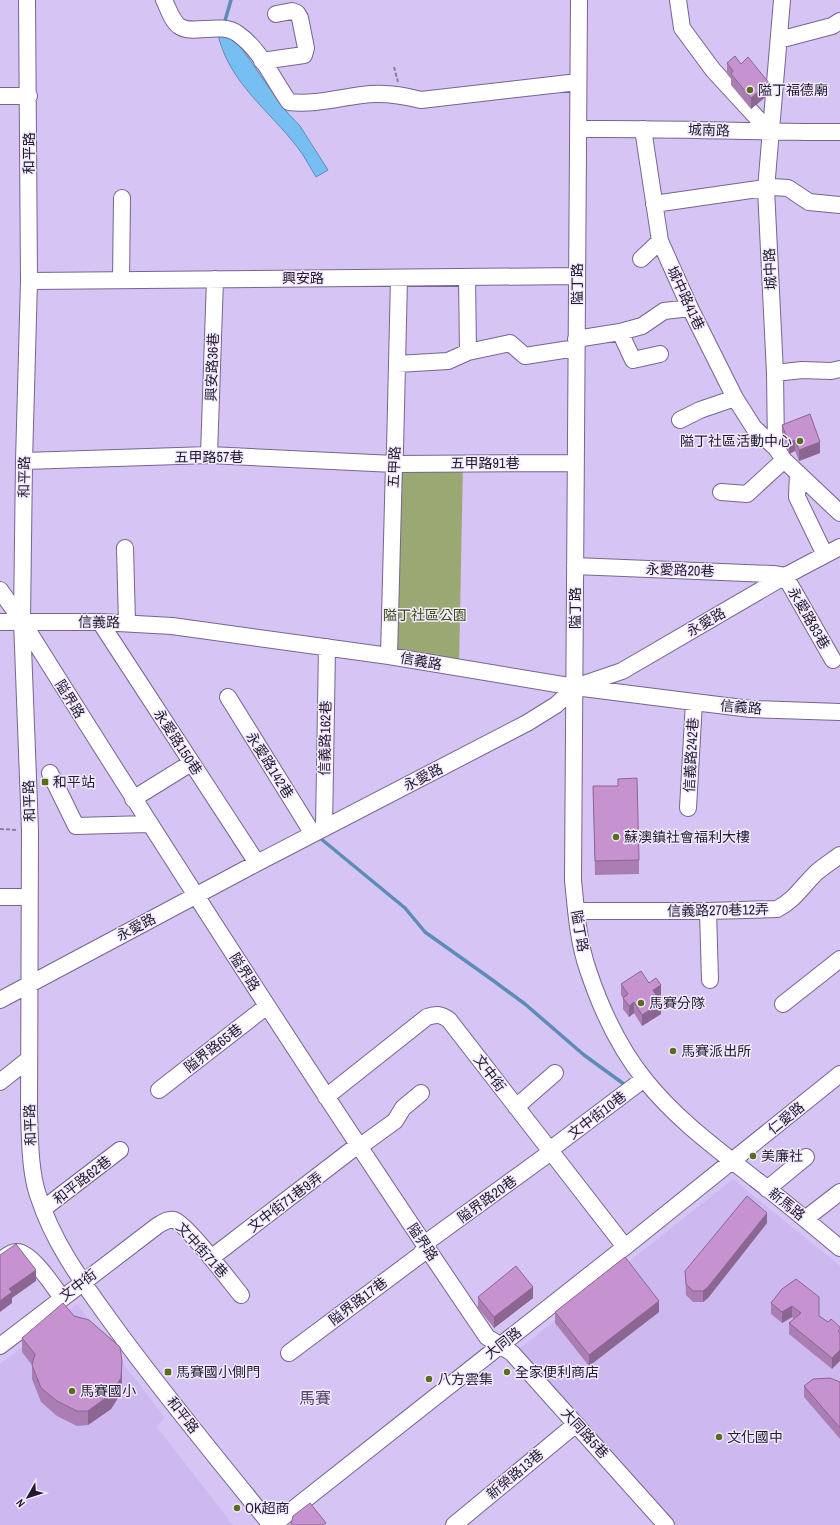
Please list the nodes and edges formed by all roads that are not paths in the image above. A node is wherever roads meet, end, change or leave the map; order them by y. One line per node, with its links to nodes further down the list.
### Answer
1 (27, 0): 12 (street, 和平路)
2 (164, 0): 9 (street)
3 (579, 0): 10 (street, 隘丁路)
4 (678, 0): 15 (street)
5 (782, 0): 8 (street, 城中路)
6 (276, 14): 9 (street)
7 (840, 21): 8 (street)
8 (780, 40): 15 (street, 城中路)
9 (262, 61): 10 (street)
10 (578, 82): 14 (street, 隘丁路)
11 (0, 96): 12 (street)
12 (29, 96): 28 (street, 和平路)
13 (643, 129): 14 (street, 城南路); 15 (street, 城南路); 19 (street, 城中路41巷)
14 (578, 130): 23 (street, 隘丁路)
15 (770, 132): 16 (street, 城南路); 17 (street, 城中路)
16 (840, 132)
17 (766, 189): 19 (street); 20 (street); 36 (street, 城中路)
18 (122, 198): 27 (street)
19 (654, 204): 21 (street, 城中路41巷)
20 (840, 205)
21 (660, 241): 22 (street); 29 (street, 城中路41巷)
22 (641, 259)
23 (577, 276): 24 (street, 興安路); 31 (street, 隘丁路)
24 (467, 277): 25 (street, 興安路); 32 (street)
25 (398, 278): 26 (street, 興安路); 34 (street, 五甲路)
26 (215, 279): 27 (street, 興安路); 40 (street, 興安路36巷)
27 (121, 280): 28 (street, 興安路)
28 (30, 281): 41 (street, 和平路)
29 (690, 308): 30 (street); 37 (street, 城中路41巷)
30 (620, 332): 31 (street); 33 (street)
31 (576, 344): 32 (street); 42 (street, 隘丁路)
32 (468, 352): 34 (street)
33 (660, 354)
34 (397, 364): 43 (street, 五甲路)
35 (840, 368): 36 (street)
36 (775, 373): 39 (street, 城中路)
37 (735, 398): 38 (street); 39 (street, 城中路41巷)
38 (680, 420)
39 (780, 454): 44 (street); 45 (street)
40 (209, 455): 41 (street, 五甲路57巷); 43 (street, 五甲路57巷)
41 (24, 461): 53 (street, 和平路)
42 (576, 463): 43 (street, 五甲路91巷); 50 (street, 隘丁路)
43 (394, 464): 58 (street, 五甲路)
44 (798, 473): 46 (street); 49 (street)
45 (721, 492)
46 (840, 513)
47 (840, 547): 49 (street, 永愛路)
48 (125, 548): 56 (street)
49 (825, 555): 51 (street, 永愛路)
50 (575, 566): 51 (street, 永愛路20巷); 60 (street, 隘丁路)
51 (785, 576): 59 (street, 永愛路83巷); 60 (street, 永愛路)
52 (0, 590): 53 (street, 隘界路)
53 (22, 621): 54 (street, 信義路); 55 (street, 信義路); 66 (street, 隘界路); 74 (street, 和平路)
54 (0, 622)
55 (100, 622): 56 (street, 信義路); 64 (street, 永愛路150巷)
56 (127, 623): 57 (street, 信義路)
57 (327, 647): 58 (street, 信義路); 69 (street, 信義路162巷)
58 (389, 656): 60 (street, 信義路)
59 (833, 660)
60 (575, 687): 62 (street, 信義路); 69 (street, 永愛路); 75 (street, 隘丁路)
61 (228, 697): 69 (street, 永愛路142巷)
62 (694, 702): 63 (street, 信義路); 67 (street, 信義路242巷)
63 (840, 712)
64 (191, 763): 66 (street); 71 (street, 永愛路150巷)
65 (50, 773): 68 (street)
66 (133, 799): 68 (street, 隘界路)
67 (688, 808)
68 (148, 824): 72 (street, 隘界路)
69 (318, 831): 71 (street, 永愛路)
70 (840, 855): 76 (street, 信義路270巷12弄)
71 (257, 863): 72 (street, 永愛路)
72 (196, 895): 79 (street, 永愛路); 82 (street, 隘界路)
73 (0, 897): 74 (street)
74 (29, 897): 79 (street, 和平路)
75 (576, 911): 76 (street, 信義路270巷12弄); 86 (street, 隘丁路)
76 (708, 911): 78 (street)
77 (840, 959): 81 (street)
78 (710, 980)
79 (30, 984): 80 (street, 永愛路); 83 (street, 和平路)
80 (0, 1000)
81 (783, 1004)
82 (267, 1006): 88 (street, 隘界路65巷); 90 (street, 隘界路)
83 (29, 1059): 87 (street); 99 (street, 和平路)
84 (555, 1074): 91 (street)
85 (840, 1074): 96 (street, 仁愛路)
86 (644, 1079): 94 (street, 文中街10巷); 96 (street, 隘丁路)
87 (0, 1082)
88 (159, 1090)
89 (421, 1093): 92 (street, 文中街71巷9弄)
90 (326, 1097): 91 (street, 文中街); 92 (street, 隘界路)
91 (516, 1107): 94 (street, 文中街)
92 (358, 1145): 102 (street, 隘界路); 105 (street, 文中街71巷9弄)
93 (120, 1150): 99 (street, 和平路62巷)
94 (550, 1152): 102 (street, 隘界路20巷); 103 (street, 文中街)
95 (806, 1157): 97 (street)
96 (732, 1161): 97 (street, 新馬路); 103 (street, 大同路)
97 (767, 1189): 100 (street, 新馬路)
98 (840, 1192): 100 (street)
99 (43, 1209): 107 (street, 和平路)
100 (805, 1219): 104 (street, 新馬路)
101 (157, 1226): 105 (street, 文中街71巷); 107 (street, 文中街)
102 (426, 1247): 111 (street, 隘界路); 112 (street, 隘界路17巷)
103 (625, 1247): 111 (street, 大同路)
104 (840, 1248)
105 (211, 1258): 108 (street, 文中街71巷)
106 (0, 1261): 109 (street)
107 (83, 1282): 109 (street, 文中街); 114 (street, 和平路)
108 (241, 1295)
109 (62, 1298): 110 (street, 文中街)
110 (0, 1346)
111 (500, 1346): 113 (street, 大同路5巷); 114 (street, 大同路)
112 (289, 1354)
113 (576, 1424): 115 (street, 新榮路13巷); 116 (street, 大同路5巷)
114 (272, 1525)
115 (454, 1525)
116 (666, 1525)

